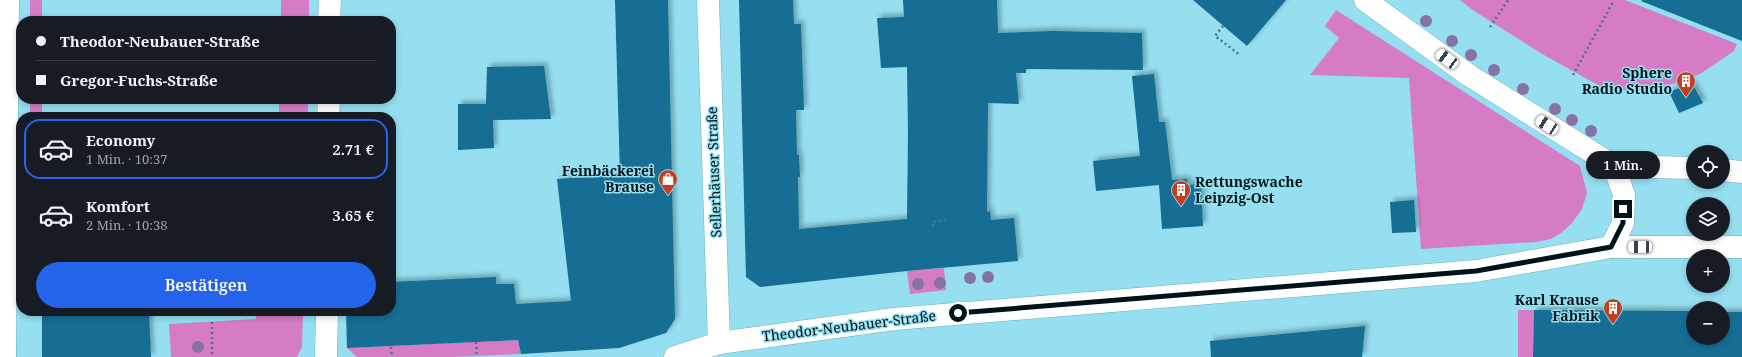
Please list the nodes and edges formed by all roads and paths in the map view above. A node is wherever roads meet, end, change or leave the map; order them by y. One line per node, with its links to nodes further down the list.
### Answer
1 (8, 0): 25 (street)
2 (330, 0): 7 (street)
3 (708, 0): 23 (street, Sellerhäuser Straße)
4 (1365, 0): 12 (street)
5 (1508, 0): 9 (path)
6 (1613, 2): 11 (path)
7 (329, 16)
8 (1223, 26): 10 (path)
9 (1490, 27)
10 (1240, 55)
11 (1573, 75)
12 (1614, 166): 13 (street); 18 (street)
13 (1686, 168)
14 (1730, 171): 15 (street)
15 (1742, 172)
16 (949, 220): 17 (path)
17 (933, 226)
18 (1611, 247): 19 (street, Theodor-Neubauer-Straße); 23 (street, Theodor-Neubauer-Straße)
19 (1742, 247)
20 (327, 316): 27 (street)
21 (212, 322): 26 (path)
22 (476, 342): 29 (path)
23 (719, 343): 30 (street, Theodor-Neubauer-Straße)
24 (392, 347): 28 (path)
25 (5, 357)
26 (212, 357)
27 (326, 357)
28 (392, 357)
29 (477, 357)
30 (675, 357)

